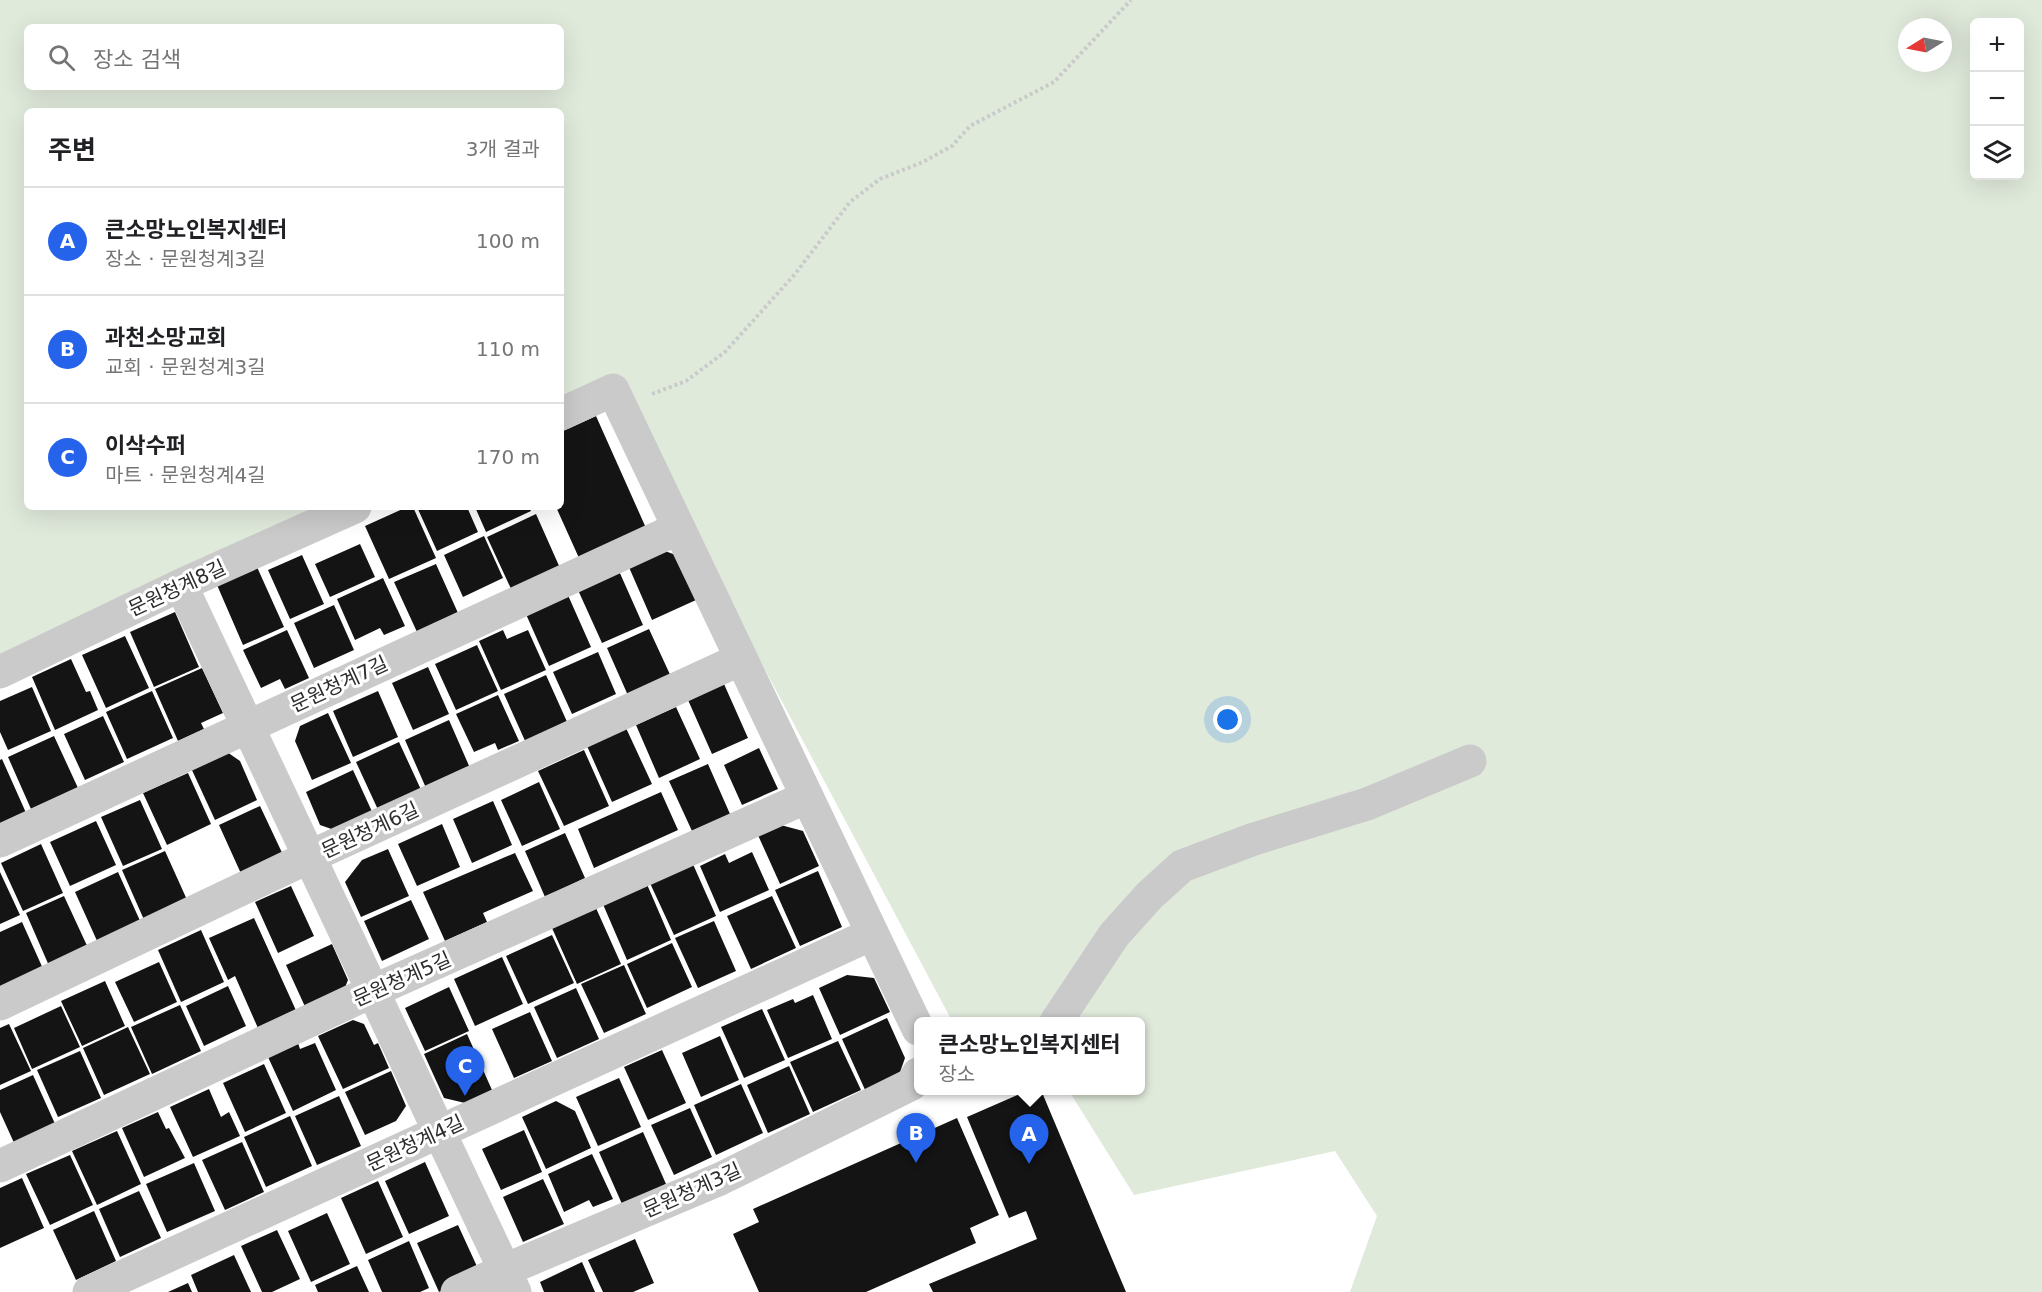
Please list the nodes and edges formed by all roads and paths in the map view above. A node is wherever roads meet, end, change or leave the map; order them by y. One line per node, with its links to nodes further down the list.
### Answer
1 (1131, 0): 2 (path)
2 (613, 390): 3 (street); 5 (street)
3 (564, 413)
4 (348, 510): 6 (street, 문원청계8길)
5 (678, 528): 7 (street); 9 (street, 문원청계7길)
6 (181, 585): 8 (street, 문원청계8길); 9 (street)
7 (741, 659): 11 (street); 13 (street, 문원청계6길)
8 (0, 672)
9 (247, 726): 12 (street, 문원청계7길); 13 (street)
10 (1470, 761): 17 (street)
11 (807, 797): 14 (street); 15 (street, 문원청계5길)
12 (0, 841)
13 (309, 857): 15 (street); 16 (street, 문원청계6길)
14 (872, 934): 18 (street); 20 (street, 문원청계4길)
15 (373, 991): 20 (street); 21 (street, 문원청계5길)
16 (0, 1004)
17 (1059, 1017)
18 (914, 1021)
19 (914, 1081): 22 (street, 문원청계3길)
20 (439, 1132): 22 (street); 23 (street, 문원청계4길)
21 (0, 1166)
22 (510, 1281): 24 (street, 문원청계3길)
23 (89, 1292)
24 (457, 1292)

